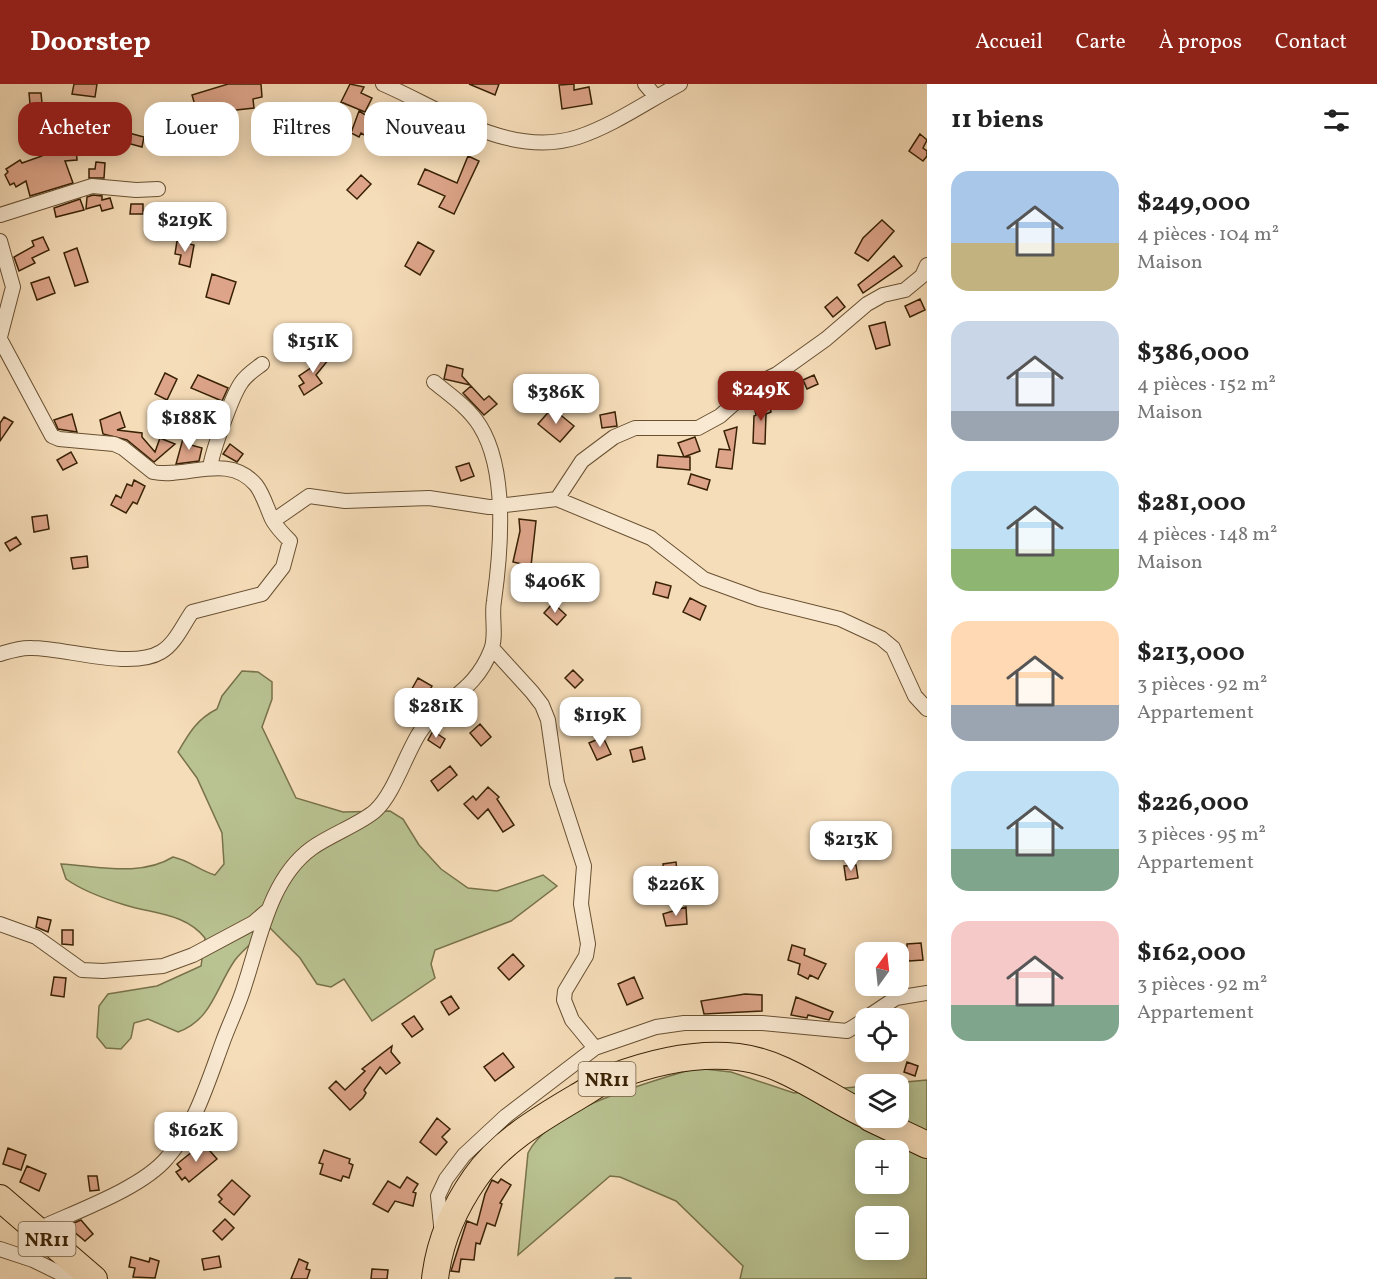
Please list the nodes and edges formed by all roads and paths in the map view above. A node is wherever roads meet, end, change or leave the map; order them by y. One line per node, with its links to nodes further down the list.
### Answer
1 (383, 84): 4 (street)
2 (645, 84): 4 (street)
3 (680, 84): 4 (street)
4 (656, 97)
5 (158, 189): 6 (street)
6 (0, 215)
7 (0, 241): 9 (street)
8 (927, 265): 13 (street)
9 (0, 338): 12 (street)
10 (262, 364): 12 (street)
11 (434, 382): 14 (street)
12 (210, 468): 15 (street)
13 (557, 499): 14 (street); 18 (street)
14 (500, 506): 15 (street); 16 (street)
15 (273, 521): 17 (street)
16 (492, 648): 19 (street); 24 (street)
17 (0, 654)
18 (927, 709)
19 (268, 910): 20 (street); 29 (street)
20 (0, 924)
21 (927, 993): 22 (street)
22 (882, 1008)
23 (855, 1026): 24 (street)
24 (595, 1048): 30 (street)
25 (855, 1109): 30 (highway, NR11)
26 (891, 1128): 27 (highway)
27 (927, 1145)
28 (0, 1198): 29 (highway, NR11)
29 (36, 1230): 33 (highway, NR11)
30 (442, 1240): 34 (highway, NR11)
31 (0, 1249): 32 (street)
32 (72, 1279)
33 (94, 1279)
34 (435, 1279)

